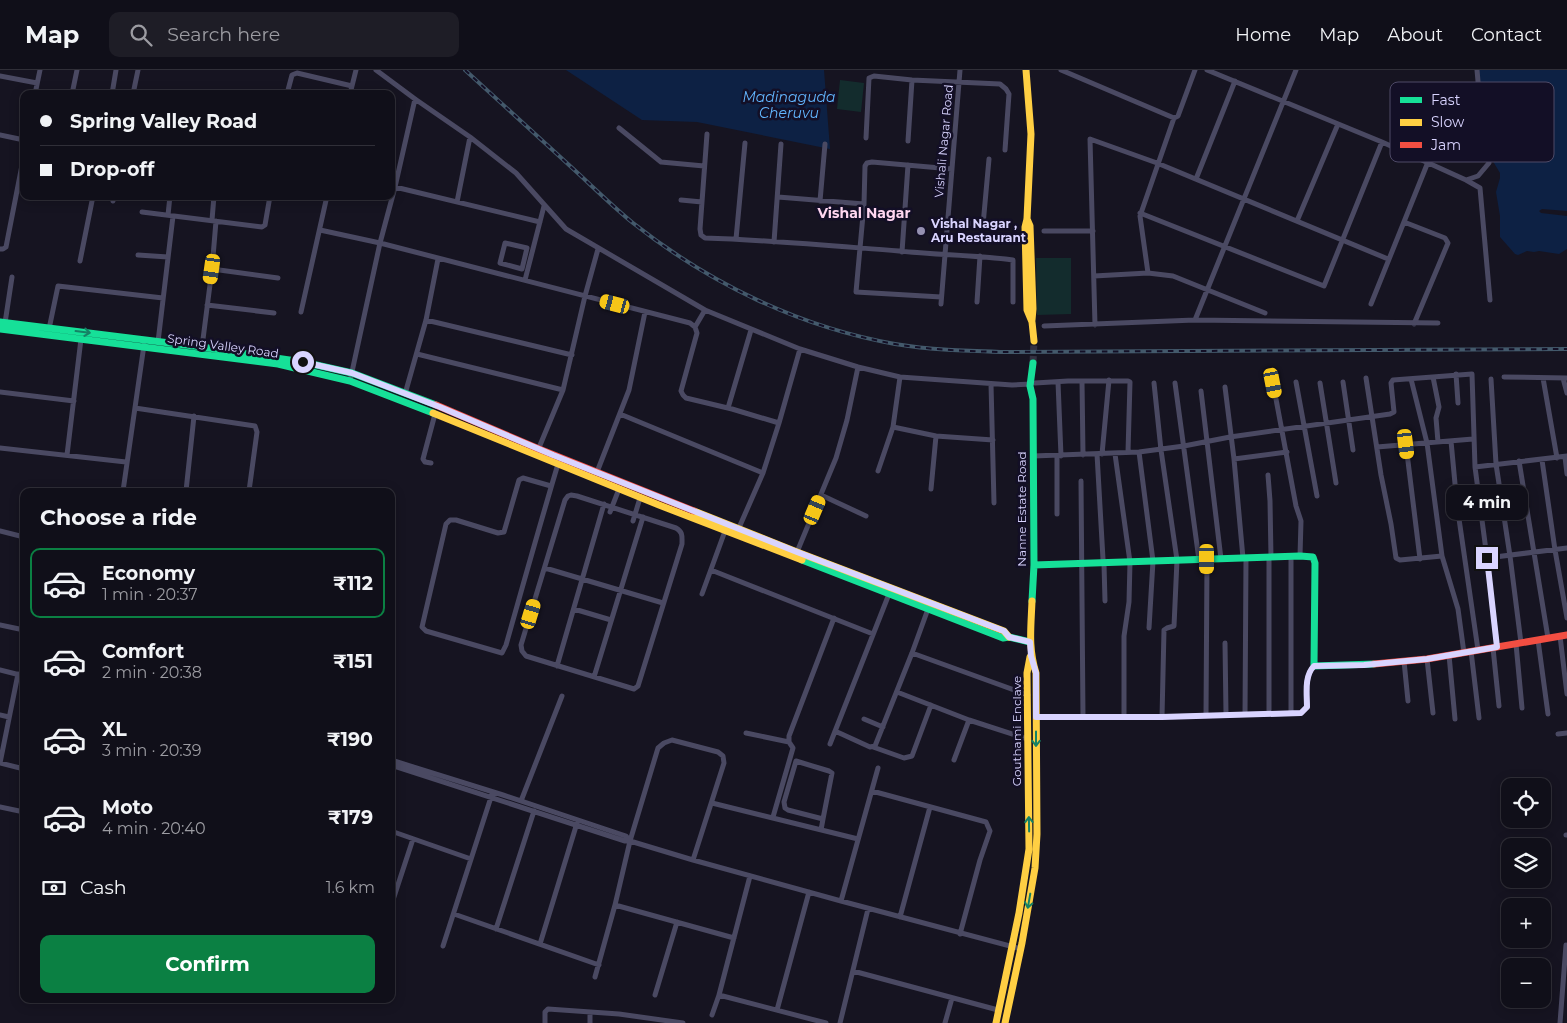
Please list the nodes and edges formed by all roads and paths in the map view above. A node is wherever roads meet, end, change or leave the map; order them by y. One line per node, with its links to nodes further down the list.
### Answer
1 (8, 70): 15 (street)
2 (40, 70): 19 (street)
3 (77, 70): 22 (street)
4 (116, 70): 23 (street)
5 (138, 70): 24 (street)
6 (356, 70): 20 (street)
7 (376, 70): 27 (street)
8 (960, 70): 18 (street, Vishali Nagar Road)
9 (1026, 70): 134 (street)
10 (1061, 70): 29 (street)
11 (1195, 70): 29 (street)
12 (1207, 70): 17 (street)
13 (1296, 70): 28 (street)
14 (0, 76): 15 (street)
15 (7, 77): 19 (street)
16 (912, 80): 18 (street); 35 (street); 37 (street)
17 (1234, 81): 28 (street); 52 (street)
18 (959, 82): 43 (street); 50 (street, Vishali Nagar Road)
19 (37, 83): 21 (street)
20 (352, 86): 25 (street); 26 (street)
21 (36, 90)
22 (73, 90)
23 (113, 90)
24 (134, 90)
25 (288, 90)
26 (351, 90)
27 (415, 99): 34 (street); 54 (street)
28 (1283, 101): 30 (street); 57 (street)
29 (1174, 118): 47 (street)
30 (1338, 124): 38 (street); 75 (street)
31 (619, 128): 49 (street)
32 (707, 134): 49 (street)
33 (0, 135): 36 (street)
34 (470, 137): 66 (street); 69 (street)
35 (866, 138)
36 (20, 139)
37 (908, 141)
38 (1382, 142): 42 (street); 84 (street)
39 (745, 143): 83 (street)
40 (782, 144): 56 (street)
41 (825, 144): 65 (street)
42 (1390, 145)
43 (1005, 150)
44 (989, 159): 78 (street)
45 (1428, 162): 53 (street); 77 (street)
46 (1489, 162): 53 (street)
47 (1157, 163): 52 (street); 71 (street); 82 (street)
48 (908, 165): 50 (street); 68 (street); 91 (street)
49 (704, 166): 67 (street)
50 (952, 168): 74 (street, Vishali Nagar Road)
51 (20, 174): 89 (street)
52 (1196, 179): 57 (street)
53 (1466, 180): 111 (street)
54 (396, 186): 55 (street); 66 (street)
55 (395, 190)
56 (778, 197): 65 (street); 85 (street)
57 (1244, 199): 75 (street); 87 (street)
58 (92, 200): 99 (street)
59 (170, 200): 72 (street)
60 (214, 200): 73 (street)
61 (269, 200): 73 (street)
62 (326, 200): 80 (street)
63 (392, 200): 86 (street)
64 (681, 200): 67 (street)
65 (820, 201): 68 (street)
66 (457, 202): 76 (street)
67 (702, 202): 83 (street)
68 (864, 204): 88 (street)
69 (544, 206): 76 (street); 90 (street)
70 (142, 212): 72 (street)
71 (1140, 213): 87 (street); 102 (street)
72 (170, 216): 73 (street); 96 (street)
73 (214, 221): 100 (street)
74 (948, 221): 78 (street); 93 (street, Vishali Nagar Road)
75 (1297, 221): 84 (street)
76 (540, 222): 92 (street)
77 (1404, 222): 98 (street); 126 (street)
78 (982, 225): 79 (street)
79 (1006, 227)
80 (320, 230): 86 (street); 118 (street)
81 (1044, 231): 82 (street)
82 (1092, 231): 103 (street)
83 (736, 239): 85 (street)
84 (1343, 240): 87 (street); 98 (street)
85 (774, 242): 88 (street)
86 (380, 243): 97 (street); 144 (street)
87 (1225, 246): 107 (street)
88 (860, 248): 91 (street); 110 (street)
89 (0, 249)
90 (598, 249): 108 (street); 117 (street)
91 (902, 252): 93 (street)
92 (529, 254): 101 (street); 101 (street); 106 (street)
93 (945, 254): 95 (street); 110 (street, Vishali Nagar Road)
94 (138, 255): 96 (street)
95 (980, 256): 112 (street); 113 (street)
96 (168, 258): 109 (street)
97 (438, 259): 106 (street); 122 (street)
98 (1388, 259): 115 (street)
99 (80, 261)
100 (212, 269): 105 (street); 116 (street)
101 (522, 269): 106 (street)
102 (1148, 273): 103 (street); 107 (street)
103 (1094, 276): 127 (street)
104 (12, 277): 124 (street)
105 (278, 278)
106 (523, 280): 108 (street)
107 (1207, 290): 121 (street); 123 (street)
108 (585, 296): 119 (street); 140 (street)
109 (163, 298): 130 (street); 135 (street)
110 (941, 298): 114 (street, Vishali Nagar Road)
111 (1490, 300)
112 (977, 302)
113 (1013, 302)
114 (941, 304)
115 (1371, 304)
116 (208, 305): 120 (street); 137 (street)
117 (705, 310): 129 (street); 132 (street)
118 (301, 312)
119 (645, 312): 129 (street); 175 (street)
120 (274, 313)
121 (1265, 313)
122 (426, 320): 139 (street); 140 (street)
123 (1195, 320): 126 (street); 127 (street)
124 (3, 323): 130 (street, Spring Valley Road)
125 (1438, 323): 126 (street)
126 (1414, 324)
127 (1095, 325): 128 (street)
128 (1044, 326)
129 (695, 327): 173 (street)
130 (49, 328): 136 (street, Spring Valley Road, one-way to 136)
131 (0, 330): 133 (street, Spring Valley Road)
132 (751, 330): 138 (street); 173 (street)
133 (81, 339): 136 (street, Spring Valley Road); 170 (street)
134 (1034, 341)
135 (158, 342): 136 (street, Spring Valley Road); 137 (street, Spring Valley Road)
136 (144, 343): 144 (street, Spring Valley Road); 172 (street)
137 (202, 347): 144 (street, Spring Valley Road)
138 (800, 349): 142 (street); 179 (street)
139 (417, 354): 165 (street); 169 (street)
140 (572, 355): 165 (street)
141 (1033, 366): 163 (street, Nanne Estate Road)
142 (858, 367): 145 (street); 231 (street)
143 (1456, 374): 146 (street); 171 (street); 186 (street)
144 (351, 377): 169 (street, Spring Valley Road); 174 (street, Spring Valley Road)
145 (900, 377): 162 (street); 182 (street)
146 (1433, 377): 149 (street); 190 (street)
147 (1504, 377): 150 (street)
148 (1366, 378): 177 (street)
149 (1411, 378): 177 (street); 191 (street)
150 (1543, 378): 151 (street); 209 (street)
151 (1565, 378): 168 (street)
152 (1490, 379): 216 (street)
153 (1109, 380): 154 (street); 199 (street); 202 (street)
154 (1082, 381): 155 (street); 205 (street)
155 (1058, 382): 163 (street); 207 (street)
156 (1296, 382): 181 (street)
157 (1320, 382): 180 (street)
158 (1343, 382): 178 (street)
159 (1154, 383): 196 (street)
160 (1175, 383): 193 (street)
161 (1273, 383): 183 (street)
162 (991, 384): 163 (street); 187 (street)
163 (1033, 384): 206 (street, Nanne Estate Road)
164 (1225, 387): 185 (street)
165 (563, 390): 198 (street)
166 (1200, 390): 188 (street)
167 (0, 392): 170 (street)
168 (1567, 393)
169 (405, 394): 198 (street, Spring Valley Road)
170 (74, 401): 204 (street)
171 (1458, 403)
172 (135, 408): 176 (street); 213 (street)
173 (728, 408): 179 (street)
174 (435, 414): 198 (street, Spring Valley Road); 214 (street)
175 (620, 414): 219 (street); 220 (street)
176 (194, 416): 227 (street); 228 (street)
177 (1372, 417): 178 (street); 194 (street)
178 (1348, 420): 180 (street); 197 (street)
179 (779, 423): 220 (street)
180 (1326, 423): 181 (street); 224 (street)
181 (1304, 426): 183 (street); 232 (street)
182 (892, 428): 184 (street); 218 (street)
183 (1282, 429): 185 (street); 201 (street)
184 (936, 436): 187 (street); 230 (street)
185 (1230, 437): 188 (street); 210 (street)
186 (1474, 439): 189 (street); 217 (street)
187 (993, 440): 235 (street)
188 (1208, 440): 193 (street); 260 (street)
189 (1451, 441): 190 (street); 293 (street)
190 (1438, 442): 191 (street)
191 (1427, 443): 192 (street); 253 (street)
192 (1406, 444): 194 (street); 257 (street)
193 (1184, 446): 196 (street); 262 (street)
194 (1377, 447): 257 (street)
195 (0, 448): 204 (street)
196 (1161, 450): 200 (street); 261 (street)
197 (1353, 450)
198 (537, 452): 215 (street, Spring Valley Road); 219 (street, Spring Valley Road)
199 (1128, 452): 200 (street); 203 (street)
200 (1139, 452): 263 (street)
201 (1287, 452): 210 (street); 252 (street)
202 (1099, 454): 203 (street); 205 (street); 266 (street)
203 (1116, 454): 264 (street)
204 (67, 455): 213 (street)
205 (1083, 455): 207 (street)
206 (1033, 456): 207 (street); 267 (street, Nanne Estate Road)
207 (1059, 456): 239 (street)
208 (1566, 457): 209 (street); 221 (street)
209 (1557, 458): 211 (street)
210 (1234, 459): 256 (street)
211 (1542, 460): 212 (street); 248 (street)
212 (1518, 461): 216 (street); 250 (street)
213 (126, 462): 226 (street)
214 (431, 463)
215 (558, 464): 225 (street); 229 (street, Spring Valley Road)
216 (1496, 464): 217 (street); 254 (street)
217 (1475, 467): 258 (street)
218 (878, 471)
219 (597, 472): 234 (street, Spring Valley Road)
220 (763, 473): 245 (street)
221 (1567, 474)
222 (1268, 475): 255 (street)
223 (1081, 481): 265 (street)
224 (1336, 483)
225 (551, 486): 225 (street)
226 (123, 488)
227 (186, 488)
228 (249, 488)
229 (618, 489): 233 (street, Spring Valley Road); 237 (street)
230 (930, 489)
231 (821, 496): 240 (street); 249 (street)
232 (1317, 496)
233 (640, 498): 234 (street, Spring Valley Road); 238 (street)
234 (660, 502): 244 (street, Spring Valley Road); 245 (street, Spring Valley Road)
235 (994, 503)
236 (604, 504): 237 (street); 268 (street); 270 (street)
237 (611, 509): 238 (street)
238 (635, 514): 241 (street); 242 (street)
239 (1057, 514)
240 (866, 516)
241 (643, 517): 271 (street); 275 (street)
242 (633, 521)
243 (0, 531): 246 (street)
244 (725, 531): 245 (street, Spring Valley Road); 269 (street)
245 (737, 532): 249 (street, Spring Valley Road); 273 (street, Spring Valley Road)
246 (20, 535)
247 (1567, 548): 248 (street)
248 (1555, 550): 250 (street); 279 (street)
249 (797, 552): 286 (street, Spring Valley Road)
250 (1534, 553): 254 (street); 287 (street)
251 (1291, 556): 252 (street); 255 (street); 313 (street)
252 (1300, 556): 300 (street)
253 (1442, 556): 257 (street); 293 (street)
254 (1510, 556): 258 (street); 291 (street)
255 (1270, 557): 256 (street); 316 (street)
256 (1245, 558): 260 (street); 319 (street)
257 (1420, 558)
258 (1487, 558): 292 (street)
259 (1207, 559): 260 (street); 262 (street); 321 (street)
260 (1221, 559)
261 (1177, 560): 262 (street); 263 (street); 325 (street)
262 (1199, 560)
263 (1153, 561): 264 (street); 282 (street)
264 (1130, 562): 266 (street); 320 (street)
265 (1081, 564): 266 (street); 267 (street); 324 (street)
266 (1104, 564): 274 (street)
267 (1034, 565): 289 (street, Nanne Estate Road)
268 (544, 568): 270 (street); 299 (street)
269 (711, 570): 272 (street); 278 (street)
270 (582, 579): 271 (street); 276 (street)
271 (620, 590): 275 (street); 280 (street)
272 (702, 594)
273 (889, 594): 277 (street, Spring Valley Road); 284 (street)
274 (1105, 601)
275 (663, 603): 303 (street)
276 (574, 609): 280 (street); 299 (street)
277 (928, 609): 286 (street, Spring Valley Road); 294 (street)
278 (834, 618): 284 (street); 336 (street)
279 (1567, 618)
280 (611, 620): 303 (street)
281 (0, 625): 283 (street)
282 (1149, 628)
283 (20, 629)
284 (873, 634): 331 (street)
285 (1563, 636): 287 (street); 306 (street)
286 (1009, 637): 289 (street)
287 (1548, 638): 288 (street)
288 (1538, 640): 291 (street); 317 (street)
289 (1030, 642): 295 (street, Nanne Estate Road)
290 (1225, 643): 315 (street)
291 (1518, 643): 292 (street); 312 (street)
292 (1495, 647): 293 (street); 311 (street)
293 (1471, 652): 296 (street); 326 (street)
294 (912, 653): 305 (street); 307 (street)
295 (1031, 656): 307 (street, Gouthami Enclave); 323 (street, Gouthami Enclave)
296 (1449, 656): 297 (street); 328 (street)
297 (1427, 659): 298 (street); 314 (street)
298 (1404, 661): 300 (street); 309 (street)
299 (557, 666): 303 (street)
300 (1314, 666): 313 (street)
301 (0, 670): 302 (street)
302 (20, 675)
303 (594, 677)
304 (20, 678): 322 (street)
305 (897, 692): 310 (street); 330 (street)
306 (1567, 694)
307 (1028, 695): 335 (street, Gouthami Enclave)
308 (562, 696): 346 (street)
309 (1408, 701)
310 (931, 705): 329 (street); 338 (street)
311 (1499, 706)
312 (1522, 708)
313 (1291, 713): 316 (street)
314 (1433, 713)
315 (1226, 714): 319 (street); 321 (street)
316 (1269, 714): 319 (street)
317 (1548, 714)
318 (0, 715): 322 (street)
319 (1245, 715)
320 (1124, 716): 324 (street); 325 (street)
321 (1206, 716): 325 (street)
322 (9, 717): 342 (street)
323 (1036, 717): 324 (street); 379 (street, Gouthami Enclave, one-way to 379)
324 (1083, 717)
325 (1162, 717)
326 (1479, 718)
327 (864, 719): 330 (street)
328 (1455, 719)
329 (970, 720): 335 (street); 339 (street)
330 (882, 727): 338 (street)
331 (835, 731): 337 (street); 338 (street)
332 (746, 733): 336 (street)
333 (1567, 733): 334 (street)
334 (1558, 734)
335 (1028, 739): 378 (street, Gouthami Enclave, one-way to 335)
336 (789, 742): 352 (street)
337 (830, 744)
338 (873, 747)
339 (954, 760)
340 (395, 761): 345 (street)
341 (395, 766): 345 (street)
342 (20, 768)
343 (878, 768): 344 (street)
344 (872, 791): 349 (street); 358 (street)
345 (492, 794): 346 (street); 351 (street); 360 (street)
346 (521, 801): 354 (street)
347 (712, 802): 352 (street); 359 (street); 361 (street)
348 (0, 807): 350 (street)
349 (930, 807): 369 (street); 372 (street)
350 (20, 811)
351 (534, 811): 354 (street); 371 (street)
352 (773, 817): 355 (street)
353 (823, 819): 353 (street); 355 (street)
354 (578, 822): 359 (street); 374 (street)
355 (821, 830): 358 (street)
356 (395, 832): 357 (street)
357 (413, 839): 360 (street); 364 (street)
358 (858, 839): 365 (street)
359 (630, 841): 361 (street); 366 (street)
360 (471, 860): 368 (street)
361 (693, 860): 362 (street)
362 (750, 876): 363 (street); 373 (street)
363 (809, 892): 365 (street); 386 (street)
364 (395, 894)
365 (841, 901): 367 (street)
366 (615, 905): 370 (street); 380 (street)
367 (868, 909): 369 (street); 381 (street)
368 (454, 914): 371 (street); 377 (street)
369 (900, 917): 372 (street)
370 (677, 922): 373 (street); 383 (street)
371 (496, 929): 374 (street)
372 (960, 934): 378 (street)
373 (734, 938): 384 (street)
374 (540, 944): 380 (street)
375 (1559, 944): 376 (street)
376 (1567, 945): 400 (street)
377 (443, 946)
378 (1012, 947): 379 (street); 387 (street, Gouthami Enclave)
379 (1020, 949): 399 (street, Gouthami Enclave)
380 (599, 965): 382 (street)
381 (853, 971): 385 (street); 396 (street)
382 (596, 977)
383 (655, 994)
384 (719, 995): 386 (street); 389 (street)
385 (952, 998): 387 (street); 397 (street)
386 (777, 1010): 395 (street)
387 (998, 1010): 398 (street, Gouthami Enclave)
388 (590, 1012): 390 (street); 391 (street); 392 (street)
389 (712, 1015)
390 (636, 1016): 393 (street); 394 (street)
391 (544, 1023)
392 (590, 1023)
393 (636, 1023)
394 (681, 1023)
395 (826, 1023)
396 (840, 1023)
397 (945, 1023)
398 (996, 1023)
399 (1005, 1023)
400 (1560, 1023)

